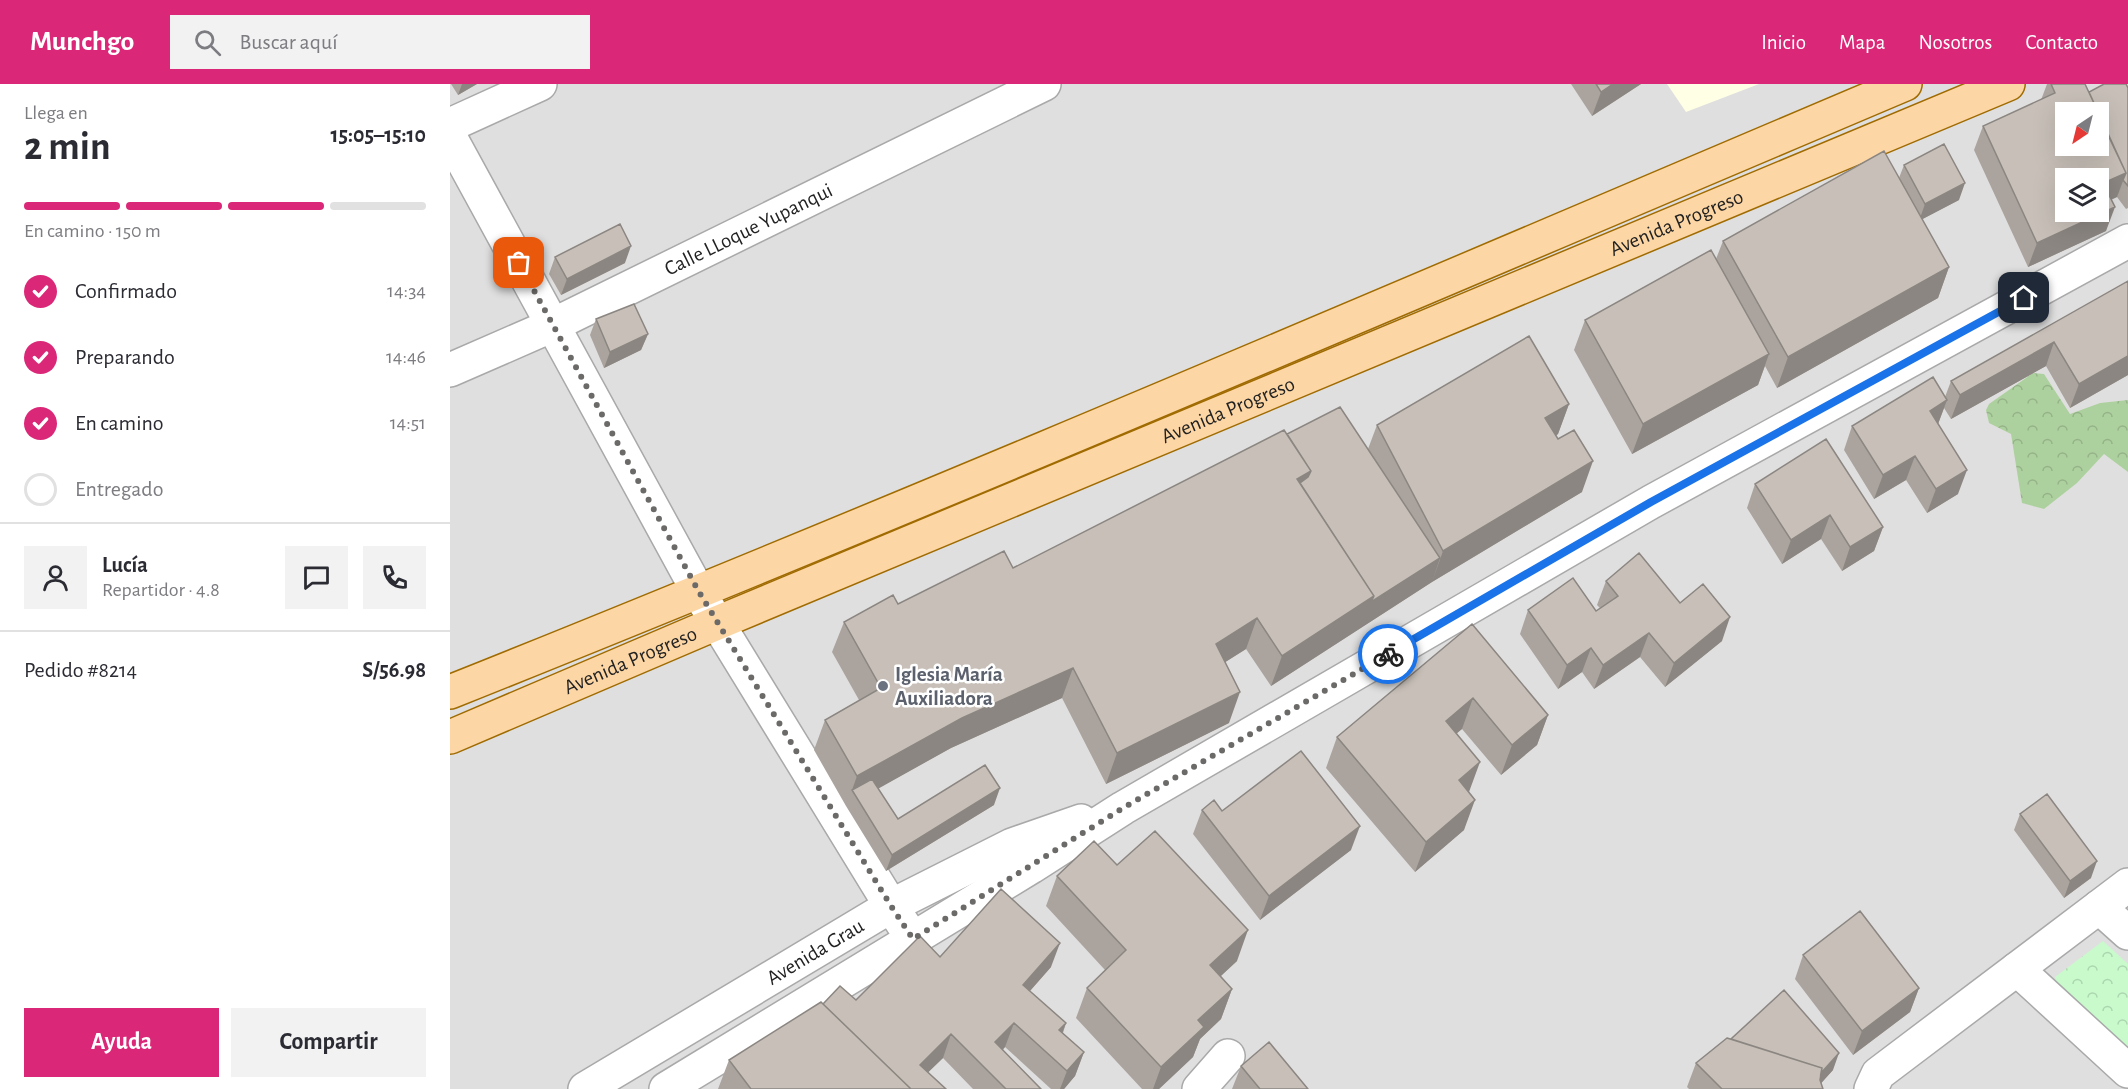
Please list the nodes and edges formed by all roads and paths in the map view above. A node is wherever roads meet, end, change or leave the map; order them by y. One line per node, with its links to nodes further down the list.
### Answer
1 (540, 84): 5 (street)
2 (1044, 84): 8 (street, Calle LLoque Yupanqui)
3 (1905, 84): 10 (main road, Avenida Progreso)
4 (2008, 84): 11 (main road, Avenida Progreso)
5 (450, 125)
6 (450, 137): 8 (street)
7 (2128, 241): 14 (street, Avenida Grau)
8 (553, 325): 9 (street, Calle LLoque Yupanqui); 10 (street)
9 (450, 370)
10 (699, 592): 11 (street); 12 (main road, Avenida Progreso)
11 (717, 623): 13 (main road, Avenida Progreso); 16 (street)
12 (450, 692)
13 (450, 737)
14 (1123, 808): 16 (street, Avenida Grau); 19 (street, Avenida Grau)
15 (2128, 885): 17 (street)
16 (891, 906): 19 (street); 23 (street, Avenida Grau)
17 (2099, 907): 18 (street); 20 (street)
18 (2128, 933)
19 (913, 939): 24 (street, Avenida Grau)
20 (2017, 969): 22 (street); 26 (street)
21 (1228, 1056): 25 (street)
22 (2128, 1071)
23 (585, 1089)
24 (666, 1089)
25 (1199, 1089)
26 (1871, 1089)

